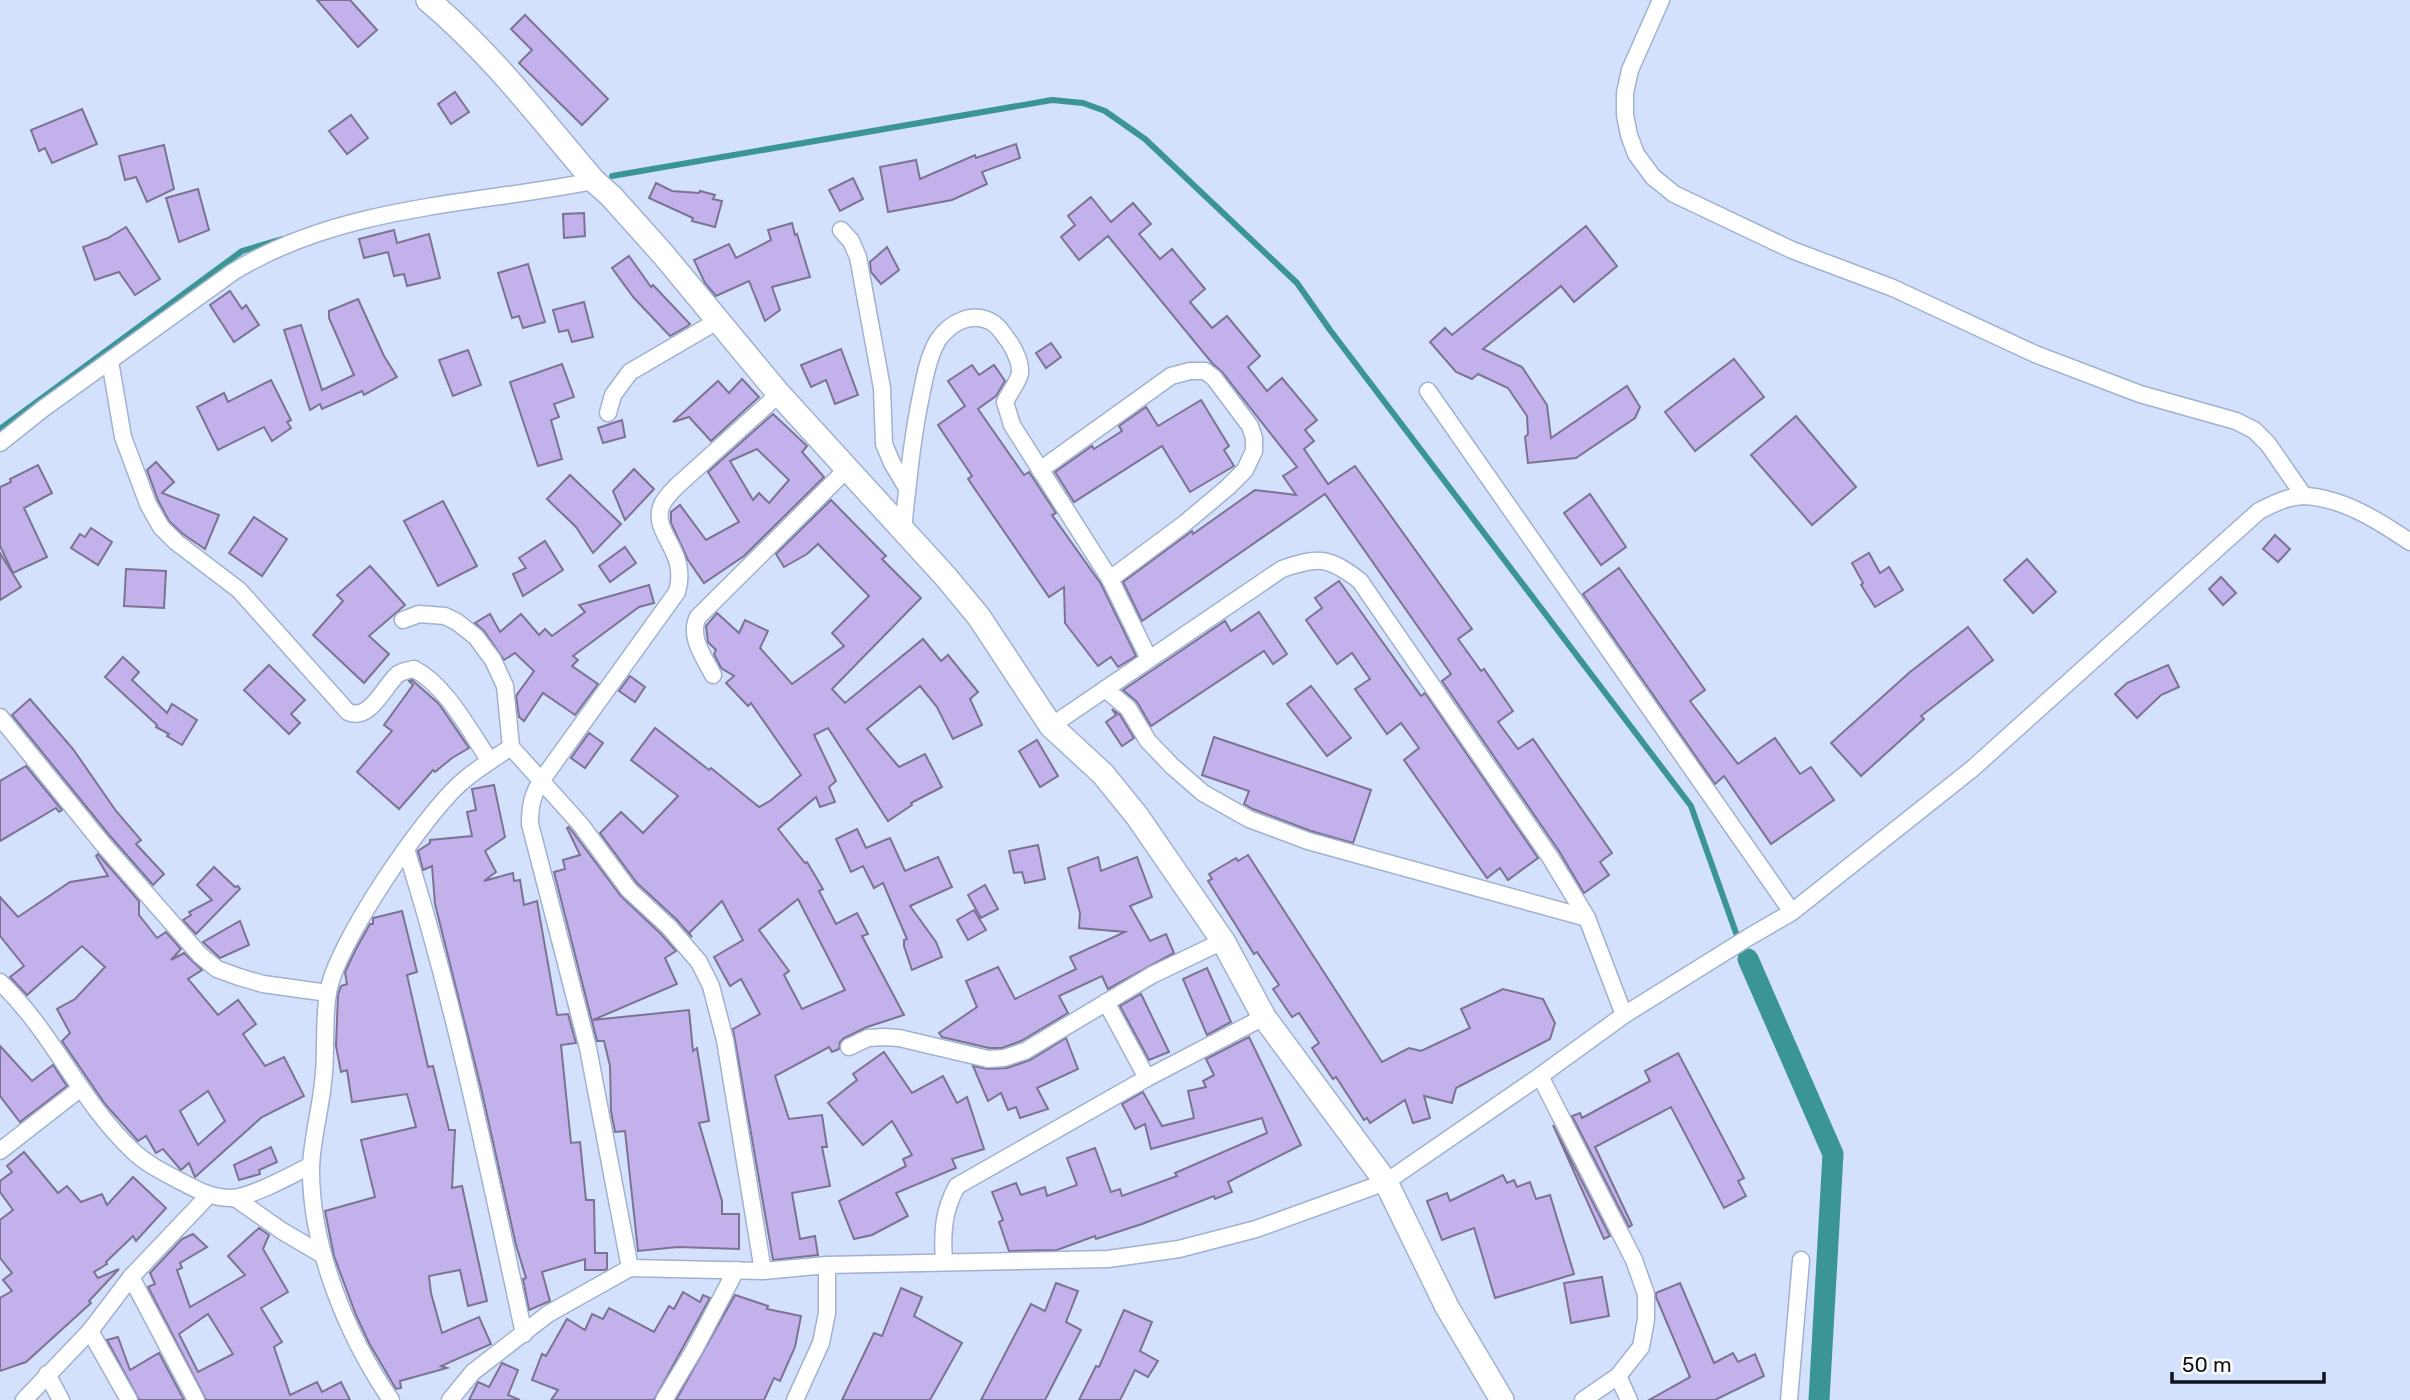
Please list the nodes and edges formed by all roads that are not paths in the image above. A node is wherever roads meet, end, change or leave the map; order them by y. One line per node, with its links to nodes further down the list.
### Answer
1 (428, 0): 3 (main road)
2 (1661, 0): 14 (street)
3 (594, 181): 5 (main road); 6 (street)
4 (841, 230): 13 (street)
5 (719, 320): 8 (main road); 9 (street)
6 (110, 360): 10 (street); 25 (street)
7 (1428, 391): 28 (street)
8 (779, 394): 11 (main road); 26 (street)
9 (608, 413)
10 (0, 443)
11 (846, 469): 15 (main road); 20 (street)
12 (1040, 470): 13 (street); 17 (street); 17 (street)
13 (907, 488): 15 (street)
14 (2304, 496): 16 (street); 28 (street)
15 (903, 529): 23 (main road)
16 (2410, 541)
17 (1110, 579): 19 (street)
18 (403, 620): 24 (street)
19 (1149, 659): 21 (street); 29 (street)
20 (713, 675)
21 (1105, 689): 23 (street); 29 (street)
22 (0, 717): 32 (street)
23 (1051, 726): 30 (main road)
24 (511, 747): 25 (street); 26 (street)
25 (490, 761): 27 (street)
26 (541, 781): 49 (street); 51 (street)
27 (406, 849): 32 (street); 54 (street)
28 (1792, 912): 34 (street)
29 (1587, 918): 34 (street)
30 (1223, 941): 33 (street); 35 (main road)
31 (0, 982): 39 (street)
32 (328, 993): 41 (street)
33 (1106, 1002): 36 (street); 38 (street)
34 (1624, 1015): 37 (street)
35 (1264, 1017): 38 (street); 42 (main road)
36 (849, 1047)
37 (1540, 1076): 42 (street); 56 (street)
38 (1147, 1078): 47 (street)
39 (81, 1088): 40 (street); 43 (street)
40 (0, 1151)
41 (311, 1165): 44 (street); 45 (street)
42 (1386, 1182): 47 (street); 65 (main road)
43 (208, 1196): 44 (street); 52 (street)
44 (235, 1198): 45 (street)
45 (323, 1255): 61 (street)
46 (1801, 1260): 68 (street)
47 (944, 1262): 48 (street)
48 (827, 1265): 51 (street); 64 (street)
49 (630, 1268): 50 (street); 54 (street)
50 (736, 1270): 51 (street); 63 (street)
51 (763, 1270)
52 (131, 1277): 53 (street); 60 (street)
53 (90, 1331): 55 (street); 59 (street)
54 (524, 1334): 62 (street)
55 (47, 1374): 57 (street); 58 (street)
56 (1618, 1376): 66 (street); 67 (street)
57 (24, 1400)
58 (61, 1400)
59 (129, 1400)
60 (196, 1400)
61 (391, 1400)
62 (450, 1400)
63 (664, 1400)
64 (795, 1400)
65 (1502, 1400)
66 (1583, 1400)
67 (1629, 1400)
68 (1789, 1400)

